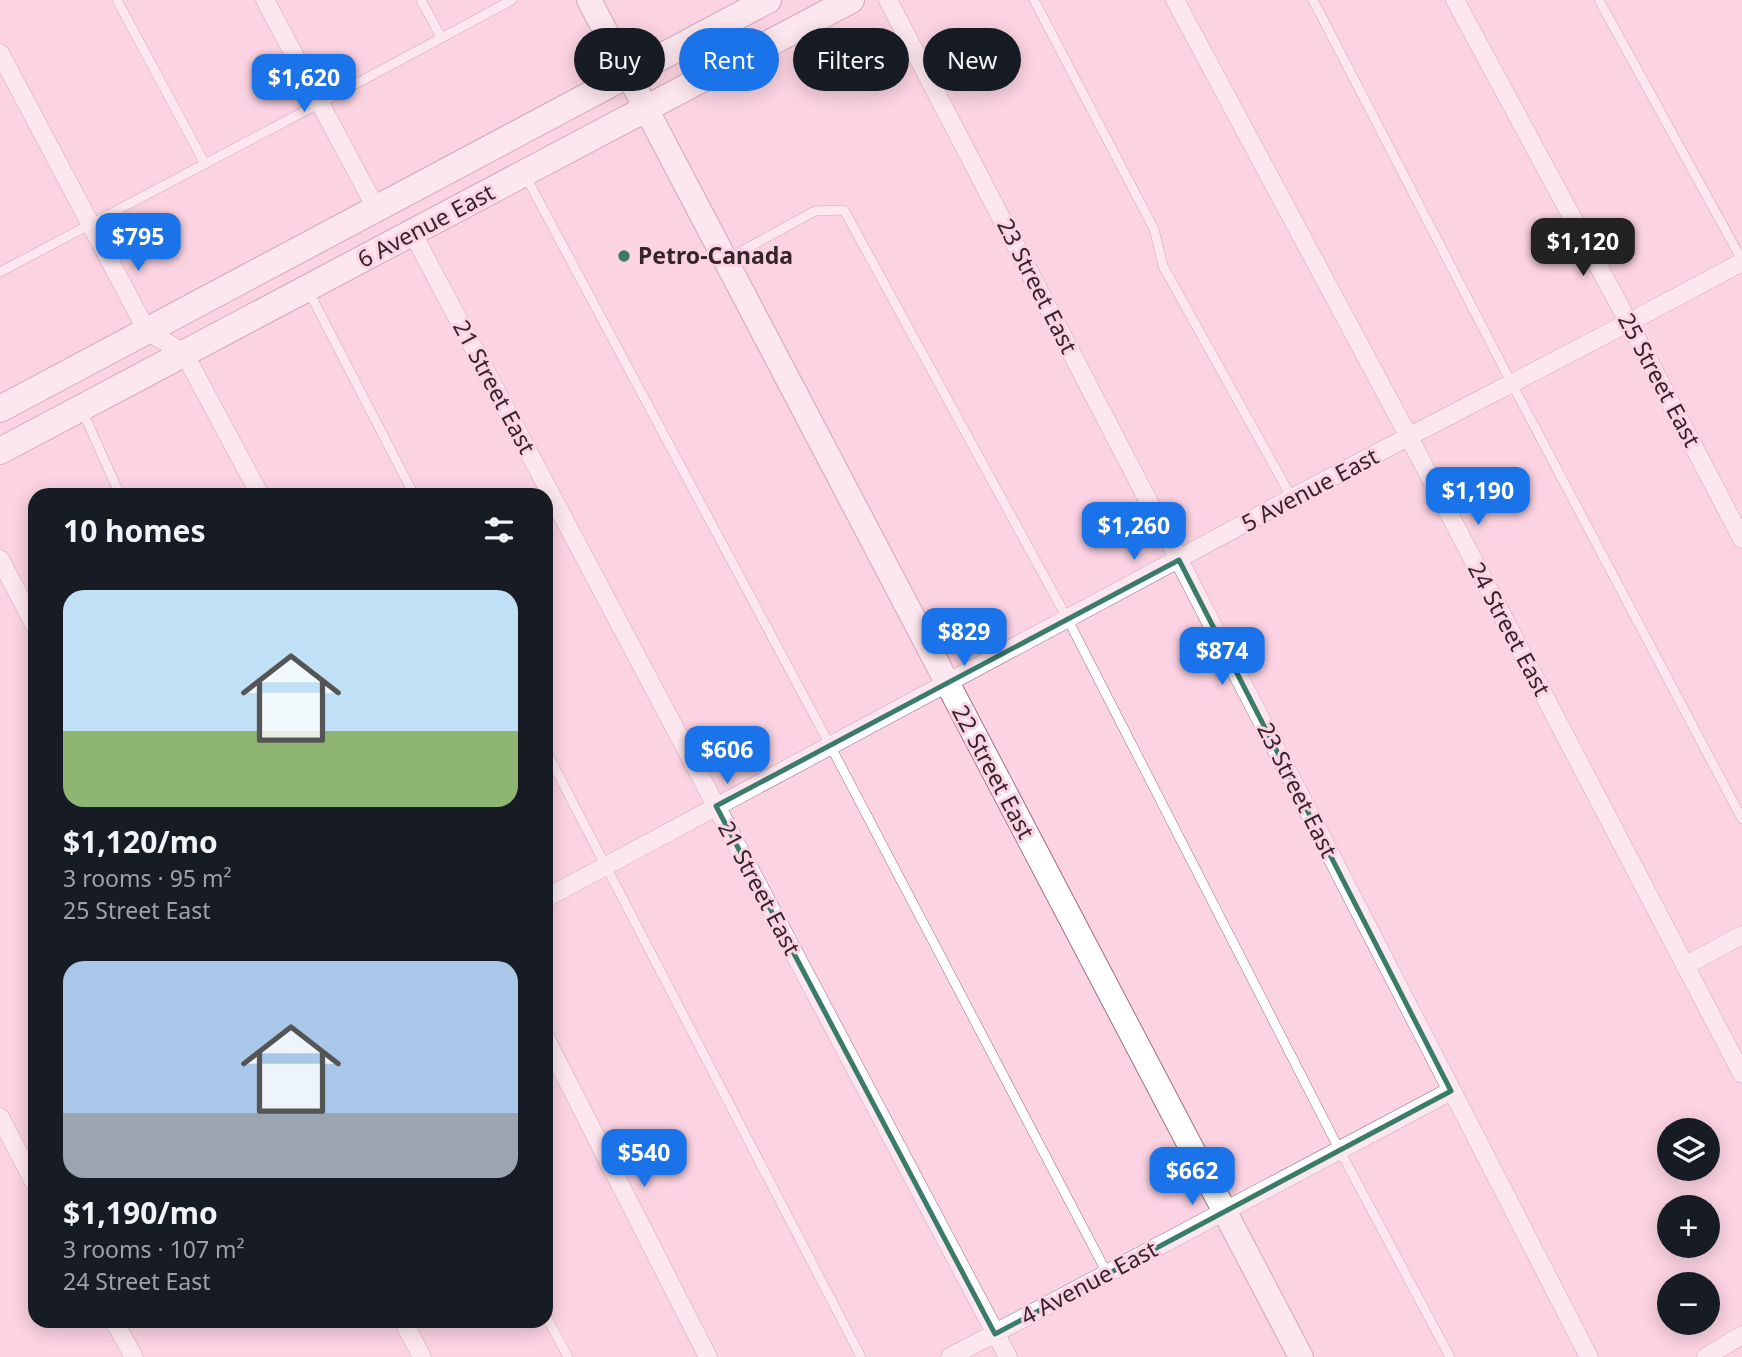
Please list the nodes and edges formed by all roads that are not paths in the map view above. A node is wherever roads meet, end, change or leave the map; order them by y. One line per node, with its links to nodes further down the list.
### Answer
1 (117, 0): 22 (lane)
2 (265, 0): 20 (street)
3 (421, 0): 15 (lane)
4 (512, 0): 15 (lane)
5 (589, 0): 14 (street, 22 Street East)
6 (768, 0): 17 (main road, 6 Avenue East)
7 (851, 0): 21 (main road, 6 Avenue East)
8 (888, 0): 47 (street, 23 Street East)
9 (1034, 0): 44 (lane)
10 (1175, 0): 37 (street, 24 Street East)
11 (1313, 0): 34 (lane)
12 (1455, 0): 31 (street, 25 Street East)
13 (1599, 0): 28 (lane)
14 (603, 28)
15 (441, 37): 20 (lane)
16 (0, 53): 25 (street)
17 (665, 55)
18 (597, 91): 24 (main road, 6 Avenue East)
19 (635, 91): 21 (street, 22 Street East)
20 (320, 103): 22 (lane); 24 (street)
21 (645, 109): 23 (main road, 6 Avenue East); 27 (street, 22 Street East)
22 (205, 164): 25 (lane)
23 (524, 173): 26 (main road, 6 Avenue East); 51 (lane)
24 (377, 210): 32 (main road, 6 Avenue East)
25 (91, 225): 29 (lane); 32 (street)
26 (413, 234): 30 (main road, 6 Avenue East); 42 (street, 21 Street East)
27 (725, 260): 49 (lane); 50 (street, 22 Street East)
28 (1742, 261): 31 (street, 5 Avenue East)
29 (0, 272)
30 (307, 288): 33 (main road, 6 Avenue East); 41 (lane)
31 (1629, 323): 34 (street, 5 Avenue East); 45 (street, 25 Street East)
32 (147, 331): 33 (street); 36 (main road, 6 Avenue East)
33 (184, 353): 35 (main road, 6 Avenue East); 40 (street)
34 (1512, 384): 37 (street, 5 Avenue East); 54 (lane)
35 (82, 408): 38 (main road, 6 Avenue East); 39 (lane)
36 (0, 409)
37 (1409, 437): 44 (street, 5 Avenue East); 58 (street, 24 Street East)
38 (0, 451)
39 (117, 488)
40 (256, 488)
41 (410, 488)
42 (548, 488)
43 (553, 498): 53 (street, 21 Street East)
44 (1292, 498): 47 (street, 5 Avenue East)
45 (1742, 539)
46 (0, 559): 48 (street)
47 (1179, 560): 49 (street, 5 Avenue East); 61 (street, 23 Street East)
48 (28, 613)
49 (1066, 618): 50 (street, 5 Avenue East); 63 (lane)
50 (947, 684): 51 (street, 5 Avenue East); 65 (street, 22 Street East)
51 (831, 747): 53 (street, 5 Avenue East); 66 (lane)
52 (553, 764): 55 (lane)
53 (716, 806): 55 (street, 5 Avenue East); 70 (street, 21 Street East)
54 (1742, 818)
55 (606, 866): 56 (street, 5 Avenue East); 76 (lane)
56 (553, 894)
57 (1742, 935): 58 (street)
58 (1685, 966): 60 (street, 24 Street East)
59 (553, 1053): 75 (street)
60 (1742, 1074)
61 (1451, 1091): 63 (street, 4 Avenue East); 81 (street, 23 Street East)
62 (0, 1117): 64 (street)
63 (1339, 1149): 65 (street, 4 Avenue East); 80 (lane)
64 (28, 1167)
65 (1225, 1211): 66 (street, 4 Avenue East); 79 (street, 22 Street East)
66 (1107, 1273): 70 (street, 4 Avenue East)
67 (118, 1328): 72 (street)
68 (407, 1328): 73 (street)
69 (552, 1328): 74 (lane)
70 (995, 1334): 77 (street, 4 Avenue East); 78 (street, 21 Street East)
71 (1742, 1335): 82 (street)
72 (134, 1357)
73 (422, 1357)
74 (568, 1357)
75 (708, 1357)
76 (861, 1357)
77 (950, 1357)
78 (1008, 1357)
79 (1301, 1357)
80 (1450, 1357)
81 (1589, 1357)
82 (1706, 1357)

